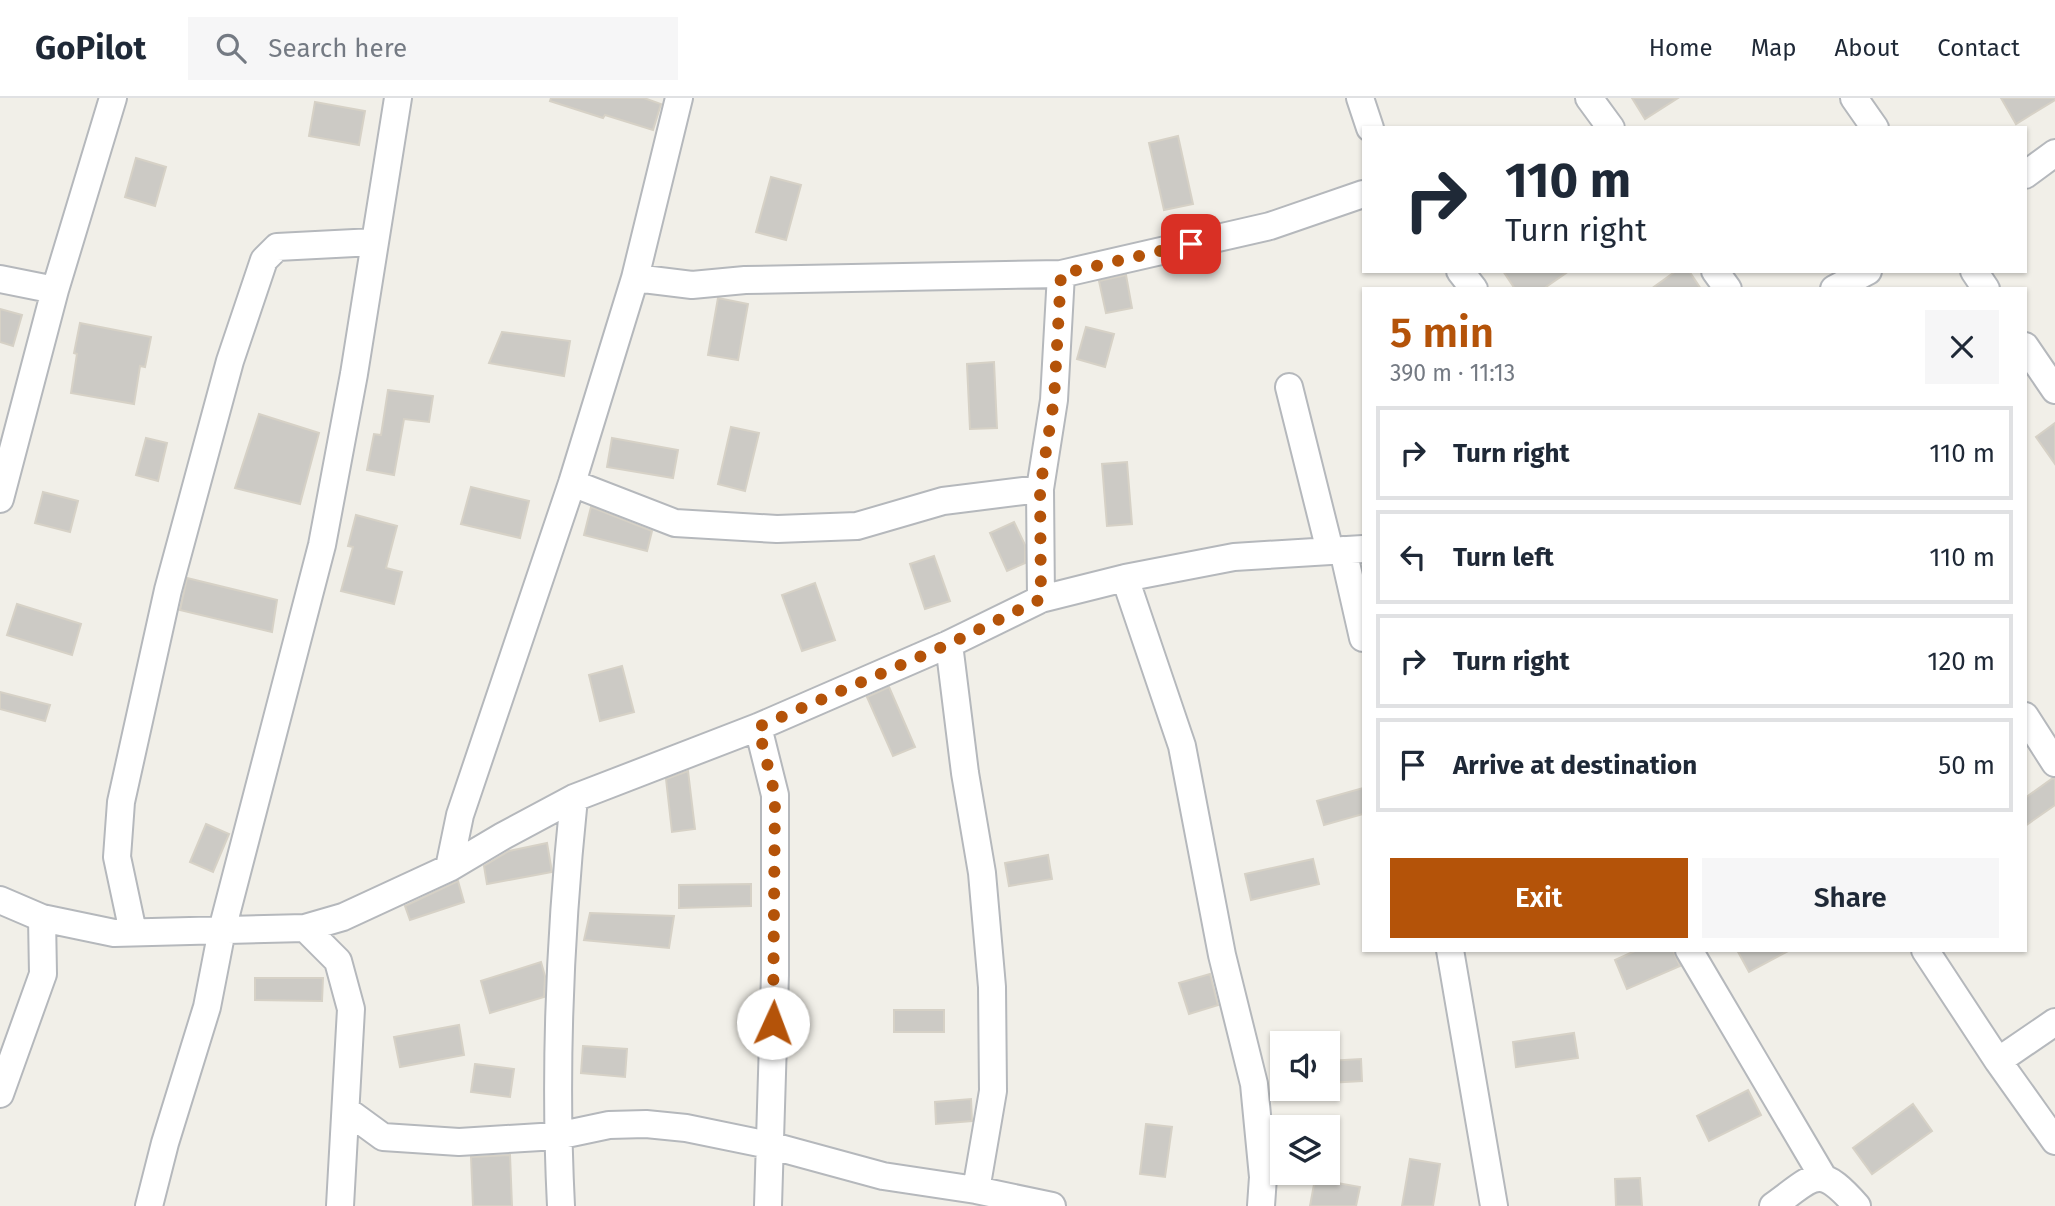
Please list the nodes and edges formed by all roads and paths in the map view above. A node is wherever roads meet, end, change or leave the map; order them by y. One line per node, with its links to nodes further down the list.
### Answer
1 (113, 98): 21 (street)
2 (398, 98): 13 (street)
3 (680, 98): 17 (street)
4 (1360, 98): 7 (street)
5 (1589, 98): 8 (street)
6 (1854, 98): 9 (street)
7 (1369, 126)
8 (1610, 126)
9 (1874, 126)
10 (2055, 153): 11 (street)
11 (2027, 174)
12 (1362, 194): 16 (street)
13 (374, 242): 44 (street); 45 (street)
14 (1462, 273): 19 (street)
15 (1864, 273): 20 (street)
16 (1061, 274): 17 (street); 26 (street)
17 (635, 278): 25 (street)
18 (0, 279): 21 (street)
19 (1472, 287)
20 (1838, 287)
21 (55, 290): 27 (street)
22 (2027, 349): 24 (street)
23 (1289, 387): 28 (street)
24 (2055, 390)
25 (572, 483): 26 (street); 37 (street)
26 (1040, 489): 30 (street)
27 (0, 499)
28 (1345, 550): 29 (street); 31 (street)
29 (1125, 578): 30 (street); 64 (street)
30 (1041, 599): 32 (street)
31 (1362, 633)
32 (949, 644): 34 (street); 58 (street)
33 (2027, 719): 35 (street)
34 (758, 727): 36 (street); 56 (street)
35 (2055, 763)
36 (574, 798): 38 (street); 54 (street)
37 (460, 815): 38 (street); 39 (street)
38 (503, 836): 39 (street)
39 (449, 868): 41 (street)
40 (0, 900): 42 (street)
41 (343, 916): 43 (street); 49 (street)
42 (42, 918): 45 (street); 52 (street)
43 (305, 928): 44 (street); 49 (street)
44 (222, 930): 45 (street); 59 (street)
45 (133, 932)
46 (1450, 952): 65 (street)
47 (1690, 952): 57 (street)
48 (1926, 952): 51 (street)
49 (338, 961): 53 (street)
50 (2055, 1023): 51 (street)
51 (1998, 1061): 55 (street)
52 (1, 1088)
53 (346, 1110): 54 (street); 60 (street)
54 (557, 1136): 56 (street); 61 (street)
55 (2055, 1141)
56 (769, 1145): 58 (street); 62 (street)
57 (1823, 1177): 66 (street); 67 (street)
58 (976, 1190): 63 (street)
59 (149, 1206)
60 (340, 1206)
61 (561, 1206)
62 (768, 1206)
63 (1052, 1206)
64 (1262, 1206)
65 (1494, 1206)
66 (1773, 1206)
67 (1857, 1206)

